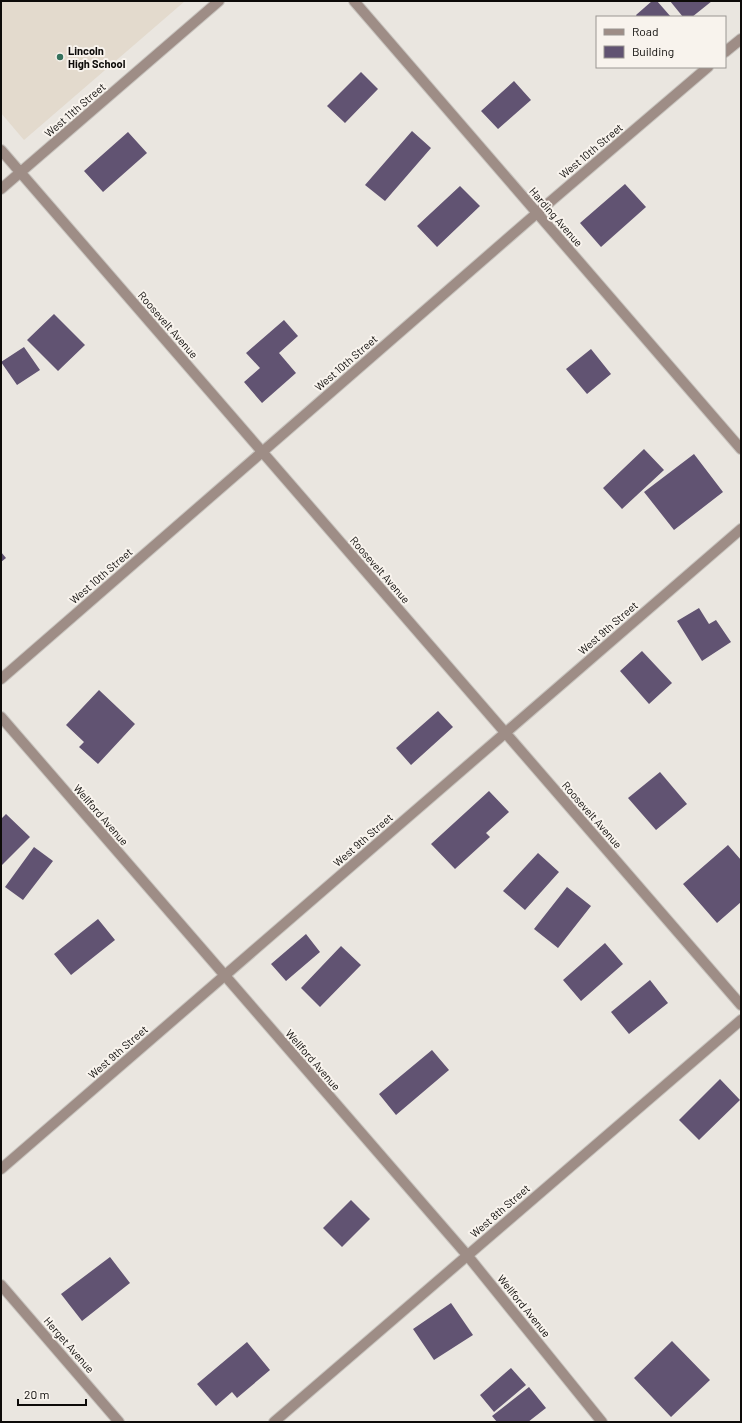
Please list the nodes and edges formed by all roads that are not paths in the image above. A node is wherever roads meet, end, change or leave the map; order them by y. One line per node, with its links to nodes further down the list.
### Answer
1 (218, 1): 7 (street, West 11th Street)
2 (354, 1): 9 (street, Harding Avenue)
3 (741, 39): 4 (street)
4 (726, 51)
5 (707, 68): 9 (street, West 10th Street)
6 (1, 150): 7 (street, Roosevelt Avenue)
7 (20, 172): 8 (street, West 11th Street); 11 (street, Roosevelt Avenue)
8 (1, 189)
9 (537, 213): 10 (street, Harding Avenue); 11 (street, West 10th Street)
10 (741, 449)
11 (262, 452): 13 (street, West 10th Street); 15 (street, Roosevelt Avenue)
12 (741, 529): 15 (street, West 9th Street)
13 (1, 679)
14 (1, 717): 16 (street, Wellford Avenue)
15 (505, 733): 16 (street, West 9th Street); 17 (street, Roosevelt Avenue)
16 (224, 976): 19 (street, West 9th Street); 20 (street, Wellford Avenue)
17 (741, 1005)
18 (741, 1020): 20 (street, West 8th Street)
19 (1, 1169)
20 (467, 1256): 23 (street, West 8th Street); 24 (street, Wellford Avenue)
21 (1, 1285): 22 (street, Herget Avenue)
22 (120, 1422)
23 (274, 1422)
24 (602, 1422)

